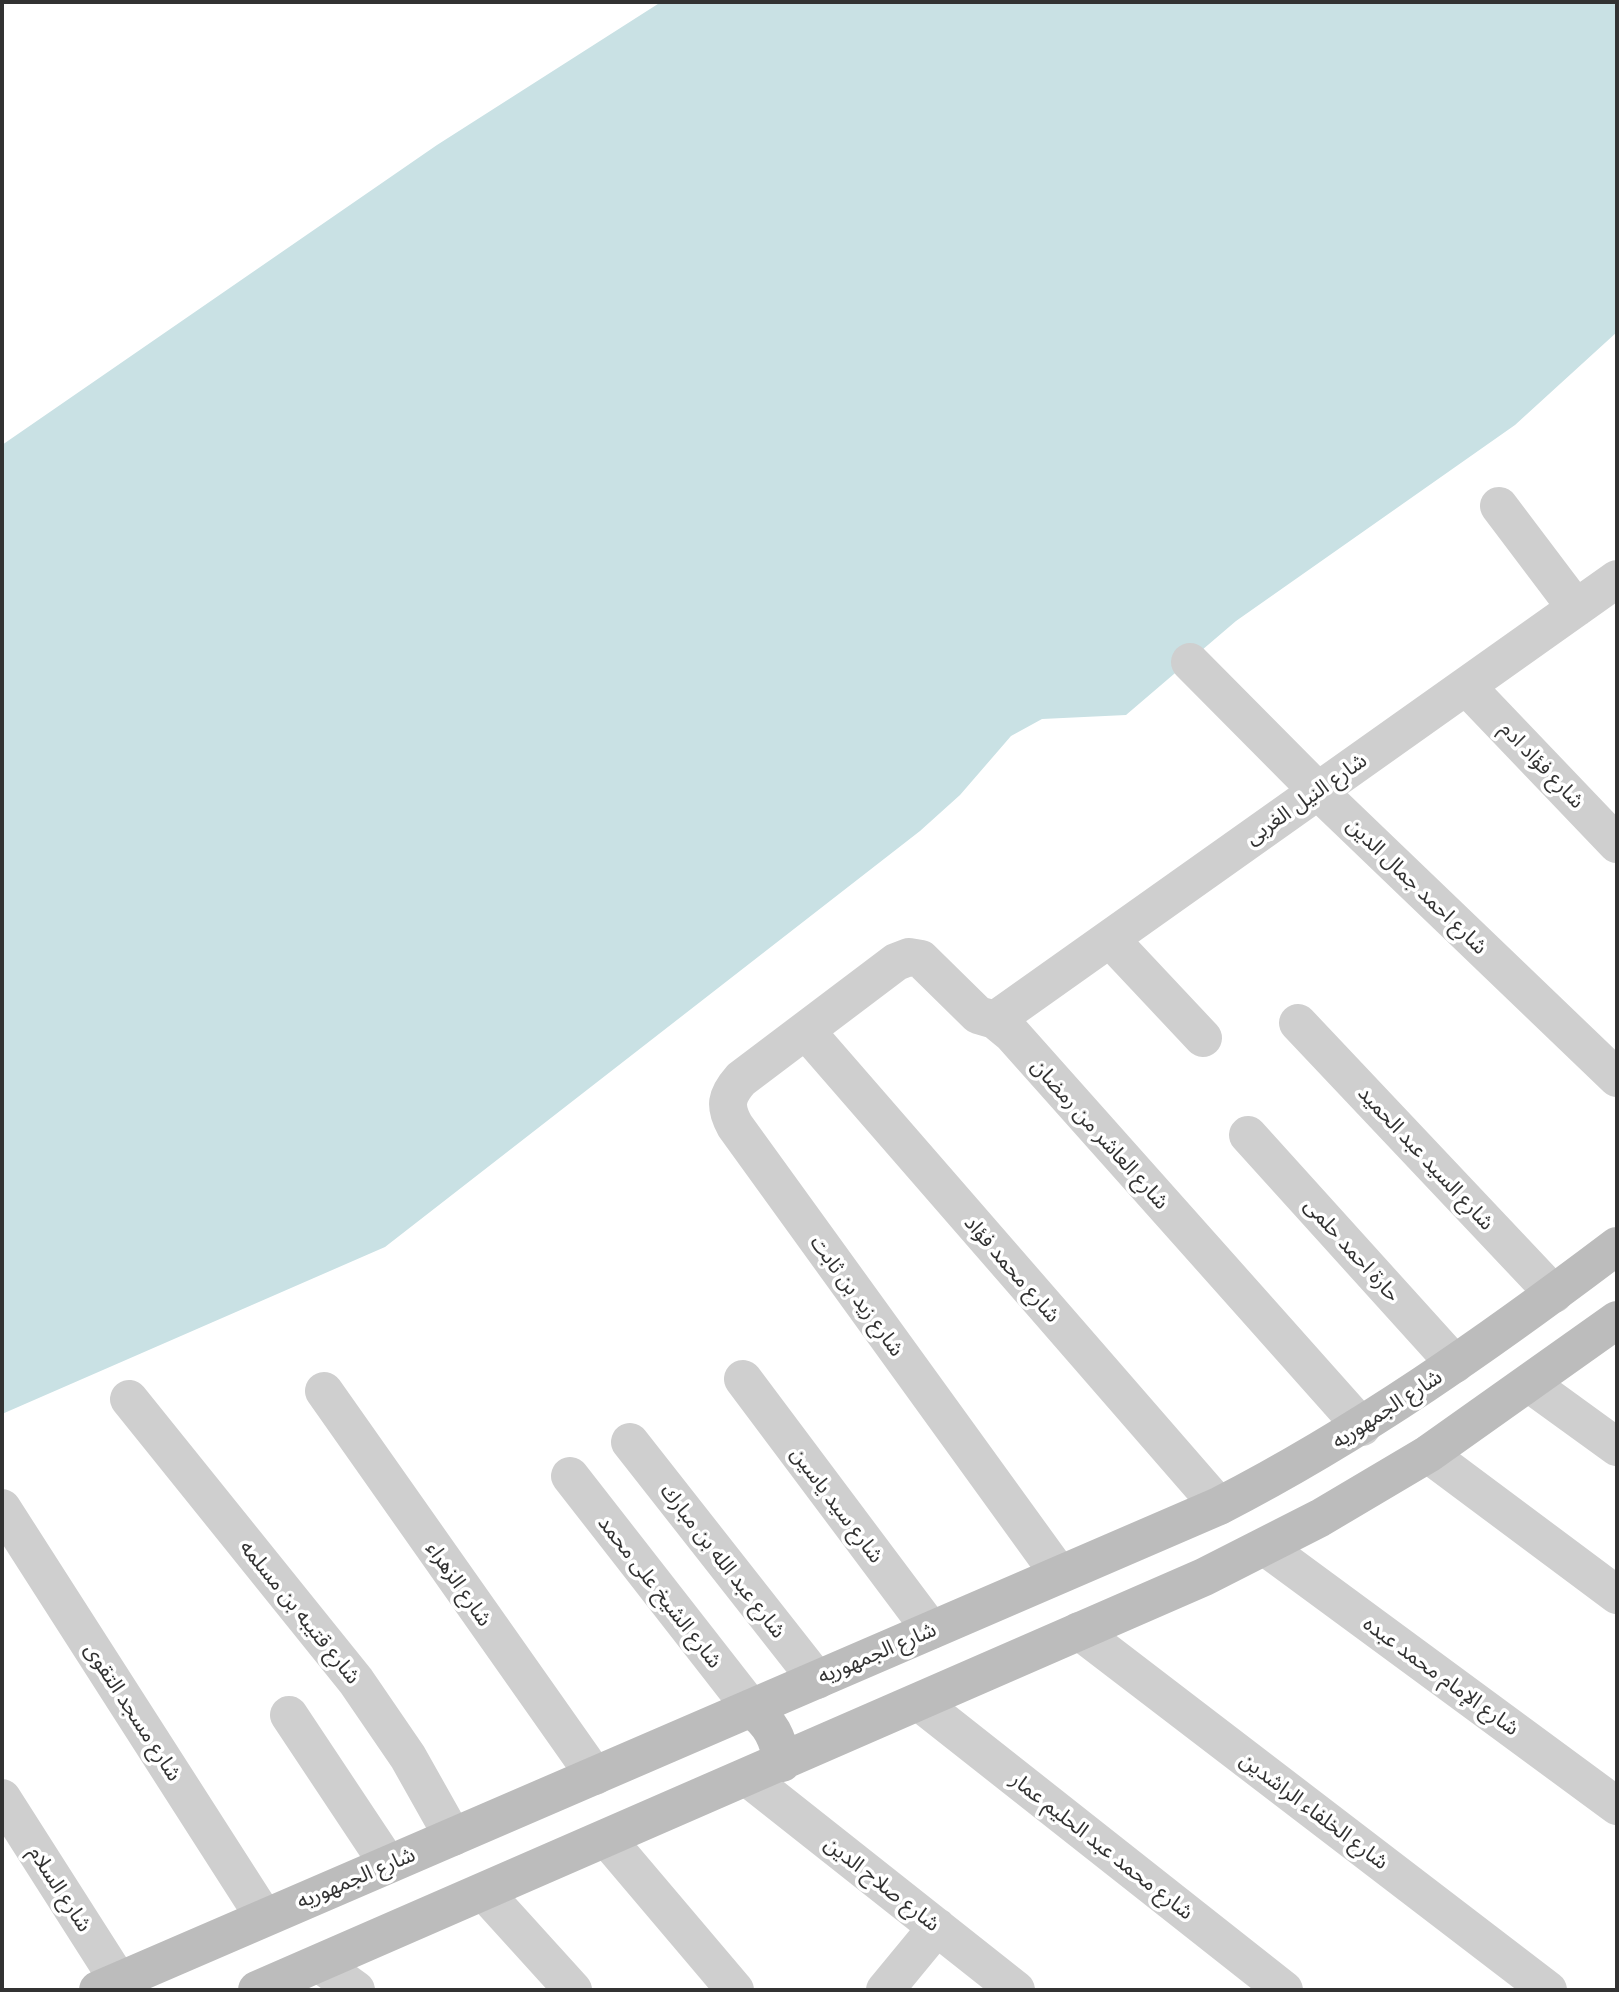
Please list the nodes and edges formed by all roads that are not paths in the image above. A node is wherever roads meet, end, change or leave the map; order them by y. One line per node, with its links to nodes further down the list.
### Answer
1 (1499, 506): 2 (street)
2 (1602, 597): 4 (street, شارع النيل الغربى)
3 (1190, 662): 5 (street, شارع احمد جمال الدين)
4 (1466, 686): 5 (street, شارع النيل الغربى); 6 (street, شارع فؤاد ادم)
5 (1318, 791): 7 (street, شارع النيل الغربى); 12 (street, شارع احمد جمال الدين)
6 (1617, 844)
7 (1110, 939): 8 (street, شارع النيل الغربى); 11 (street)
8 (995, 1020): 10 (street, شارع العاشر من رمضان); 22 (street, شارع العاشر من رمضان)
9 (1298, 1023): 15 (street, شارع السيد عبد الحميد)
10 (806, 1031): 27 (street, شارع محمد فؤاد); 30 (street, شارع زيد بن ثابت)
11 (1203, 1038)
12 (1617, 1078)
13 (1248, 1135): 17 (street, حارة احمد حلمى)
14 (1617, 1246): 15 (street, شارع الجمهوريه)
15 (1553, 1294): 17 (street, شارع الجمهوريه)
16 (1617, 1320): 19 (street)
17 (1455, 1364): 22 (street, شارع الجمهوريه)
18 (743, 1379): 32 (street, شارع سيد ياسين)
19 (1530, 1384): 24 (street); 25 (street)
20 (324, 1391): 40 (street, شارع الزهراء)
21 (129, 1399): 44 (street, شارع قتيبه بن مسلمه)
22 (1362, 1427): 27 (street, شارع الجمهوريه)
23 (630, 1442): 34 (street, شارع عبد الله بن مبارك)
24 (1617, 1447)
25 (1428, 1454): 29 (street); 31 (street)
26 (570, 1476): 36 (street, شارع الشيخ على محمد)
27 (1219, 1506): 30 (street, شارع الجمهوريه)
28 (2, 1508): 48 (street, شارع مسجد التقوى)
29 (1265, 1547): 33 (street); 43 (street, شارع الإمام محمد عبده)
30 (1059, 1574): 32 (street, شارع الجمهوريه)
31 (1617, 1595)
32 (930, 1630): 34 (street, شارع الجمهوريه)
33 (1079, 1631): 35 (street); 59 (street, شارع الخلفاء الراشدين)
34 (817, 1679): 36 (street, شارع الجمهوريه)
35 (919, 1702): 39 (street); 58 (street, شارع محمد عبد الحليم عمار)
36 (751, 1708): 38 (street, شارع الجمهوريه); 39 (street)
37 (289, 1715): 46 (street)
38 (694, 1733): 40 (street, شارع الجمهوريه); 41 (street)
39 (782, 1763): 41 (street)
40 (594, 1776): 44 (street, شارع الجمهوريه)
41 (735, 1784): 45 (street); 49 (street, شارع صلاح الدين)
42 (2, 1798): 51 (street, شارع السلام)
43 (1617, 1806)
44 (453, 1837): 46 (street, شارع الجمهوريه)
45 (607, 1839): 47 (street); 55 (street)
46 (388, 1864): 48 (street, شارع الجمهوريه)
47 (485, 1893): 50 (street); 54 (street)
48 (264, 1917): 51 (street, شارع الجمهوريه)
49 (937, 1927): 56 (street); 57 (street, شارع صلاح الدين)
50 (320, 1964): 52 (street); 53 (street)
51 (108, 1985)
52 (257, 1990)
53 (356, 1990)
54 (573, 1990)
55 (735, 1990)
56 (885, 1990)
57 (1016, 1990)
58 (1284, 1990)
59 (1548, 1990)

